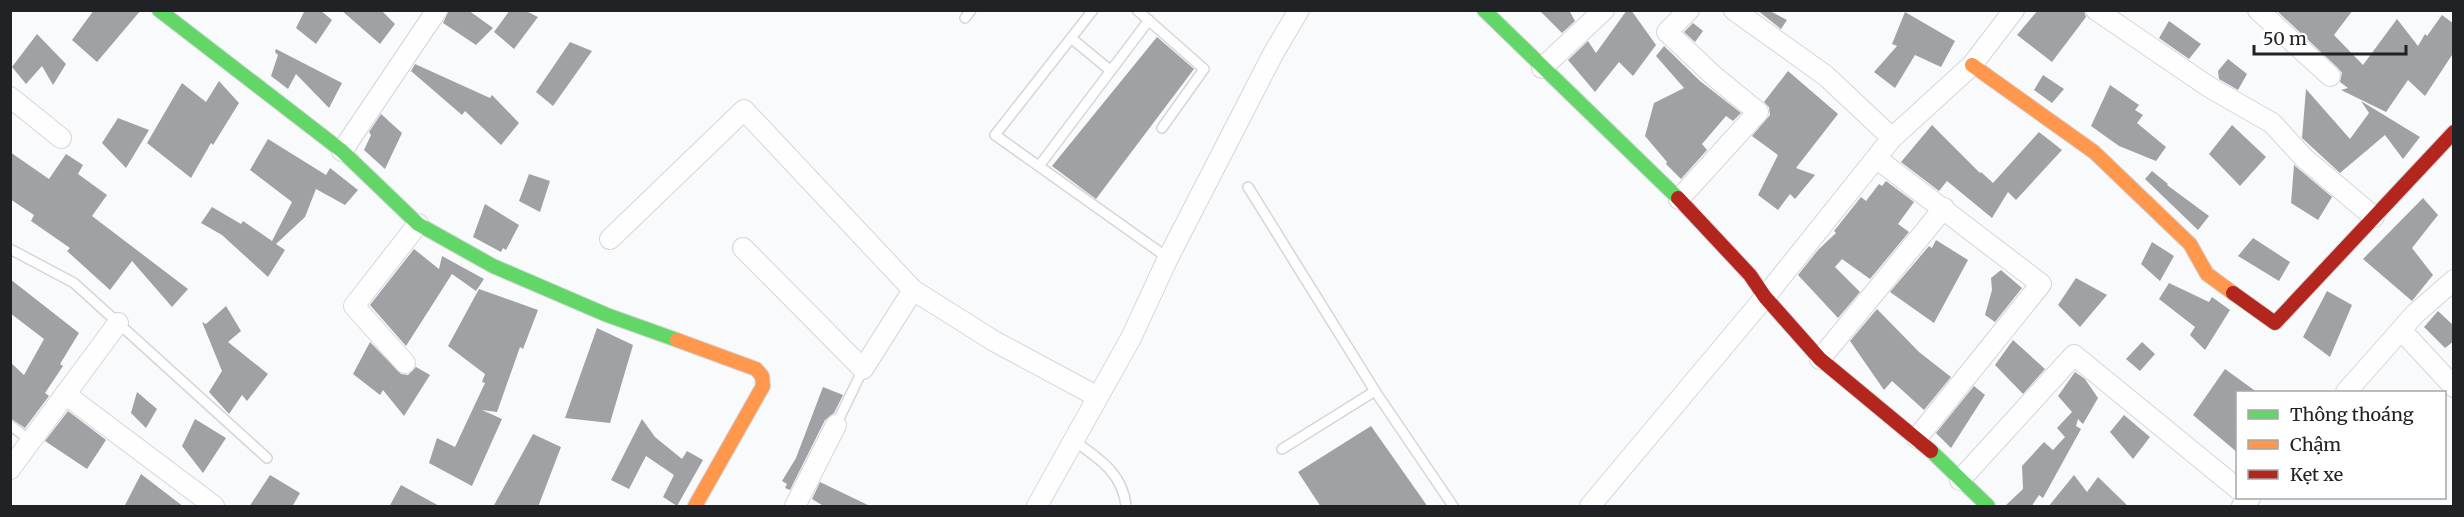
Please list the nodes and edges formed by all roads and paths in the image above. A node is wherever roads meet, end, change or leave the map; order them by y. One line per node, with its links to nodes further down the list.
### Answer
1 (159, 10): 24 (street)
2 (437, 10): 24 (street)
3 (1093, 10): 14 (lane)
4 (1137, 10): 13 (lane)
5 (1299, 10): 35 (street)
6 (1484, 10): 16 (street)
7 (1604, 10): 16 (street)
8 (1689, 10): 28 (street)
9 (1734, 10): 23 (street)
10 (2096, 10): 30 (street)
11 (2258, 10): 18 (street)
12 (2012, 11): 15 (street)
13 (1149, 20): 17 (lane); 20 (lane)
14 (1071, 38): 17 (lane); 26 (lane)
15 (1972, 65): 23 (street); 30 (street)
16 (1542, 68): 28 (street)
17 (1111, 71): 26 (lane)
18 (2330, 76)
19 (10, 97): 22 (street)
20 (1162, 128)
21 (2454, 132): 30 (street)
22 (61, 138)
23 (1892, 138): 25 (street)
24 (342, 151): 31 (street)
25 (1876, 158): 29 (street); 38 (street)
26 (1039, 166): 35 (lane)
27 (1248, 187): 45 (lane)
28 (1680, 199): 38 (street)
29 (1944, 208): 41 (street); 51 (street)
30 (2374, 217)
31 (418, 224): 42 (street); 61 (street)
32 (610, 239): 37 (street)
33 (743, 248): 43 (street)
34 (10, 249): 39 (lane)
35 (1168, 258): 48 (street)
36 (2454, 280): 40 (street)
37 (913, 290): 43 (street); 48 (street)
38 (1765, 297): 41 (street); 59 (street)
39 (118, 323): 47 (street); 55 (lane)
40 (2402, 331): 44 (street); 46 (street)
41 (1820, 359): 51 (street)
42 (405, 363)
43 (863, 369): 50 (lane)
44 (2454, 387)
45 (1375, 391): 54 (lane); 65 (lane)
46 (2348, 391)
47 (65, 394): 53 (street); 60 (street)
48 (1098, 397): 52 (street)
49 (10, 425): 53 (lane)
50 (836, 425): 62 (street)
51 (1917, 438): 57 (street)
52 (1073, 440): 63 (street); 64 (lane)
53 (31, 441): 56 (street)
54 (1282, 449)
55 (267, 458)
56 (10, 469)
57 (1960, 480): 58 (street); 66 (street)
58 (2236, 490)
59 (1598, 500)
60 (214, 507)
61 (695, 507)
62 (795, 507)
63 (1037, 507)
64 (1126, 507)
65 (1453, 507)
66 (1988, 507)

